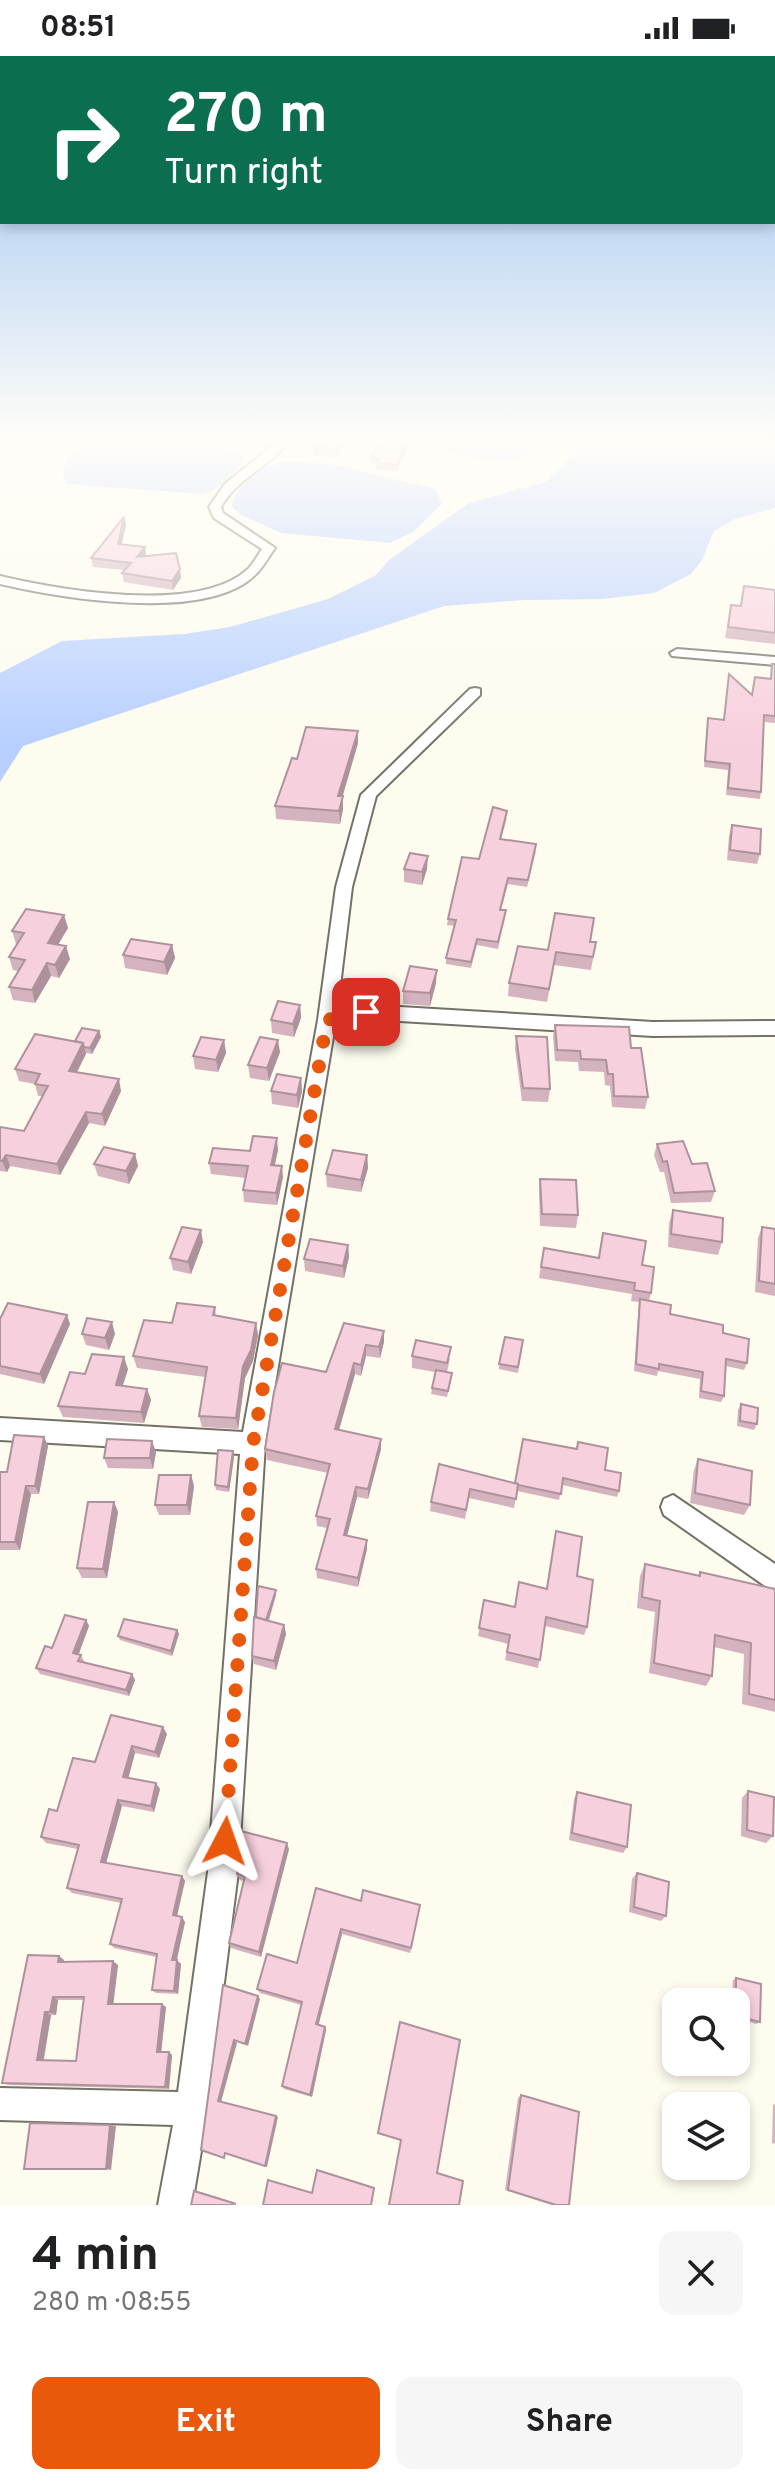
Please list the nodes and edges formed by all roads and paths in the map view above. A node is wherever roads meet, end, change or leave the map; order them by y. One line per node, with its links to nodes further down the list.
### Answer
1 (259, 541): 2 (street)
2 (0, 580)
3 (677, 653): 4 (street)
4 (775, 661)
5 (475, 692): 6 (street)
6 (327, 1020): 7 (street); 9 (street)
7 (775, 1028)
8 (0, 1429): 9 (street)
9 (253, 1444): 13 (street)
10 (673, 1507): 11 (street)
11 (775, 1580)
12 (0, 2104): 13 (street)
13 (192, 2109): 14 (street)
14 (175, 2205)

